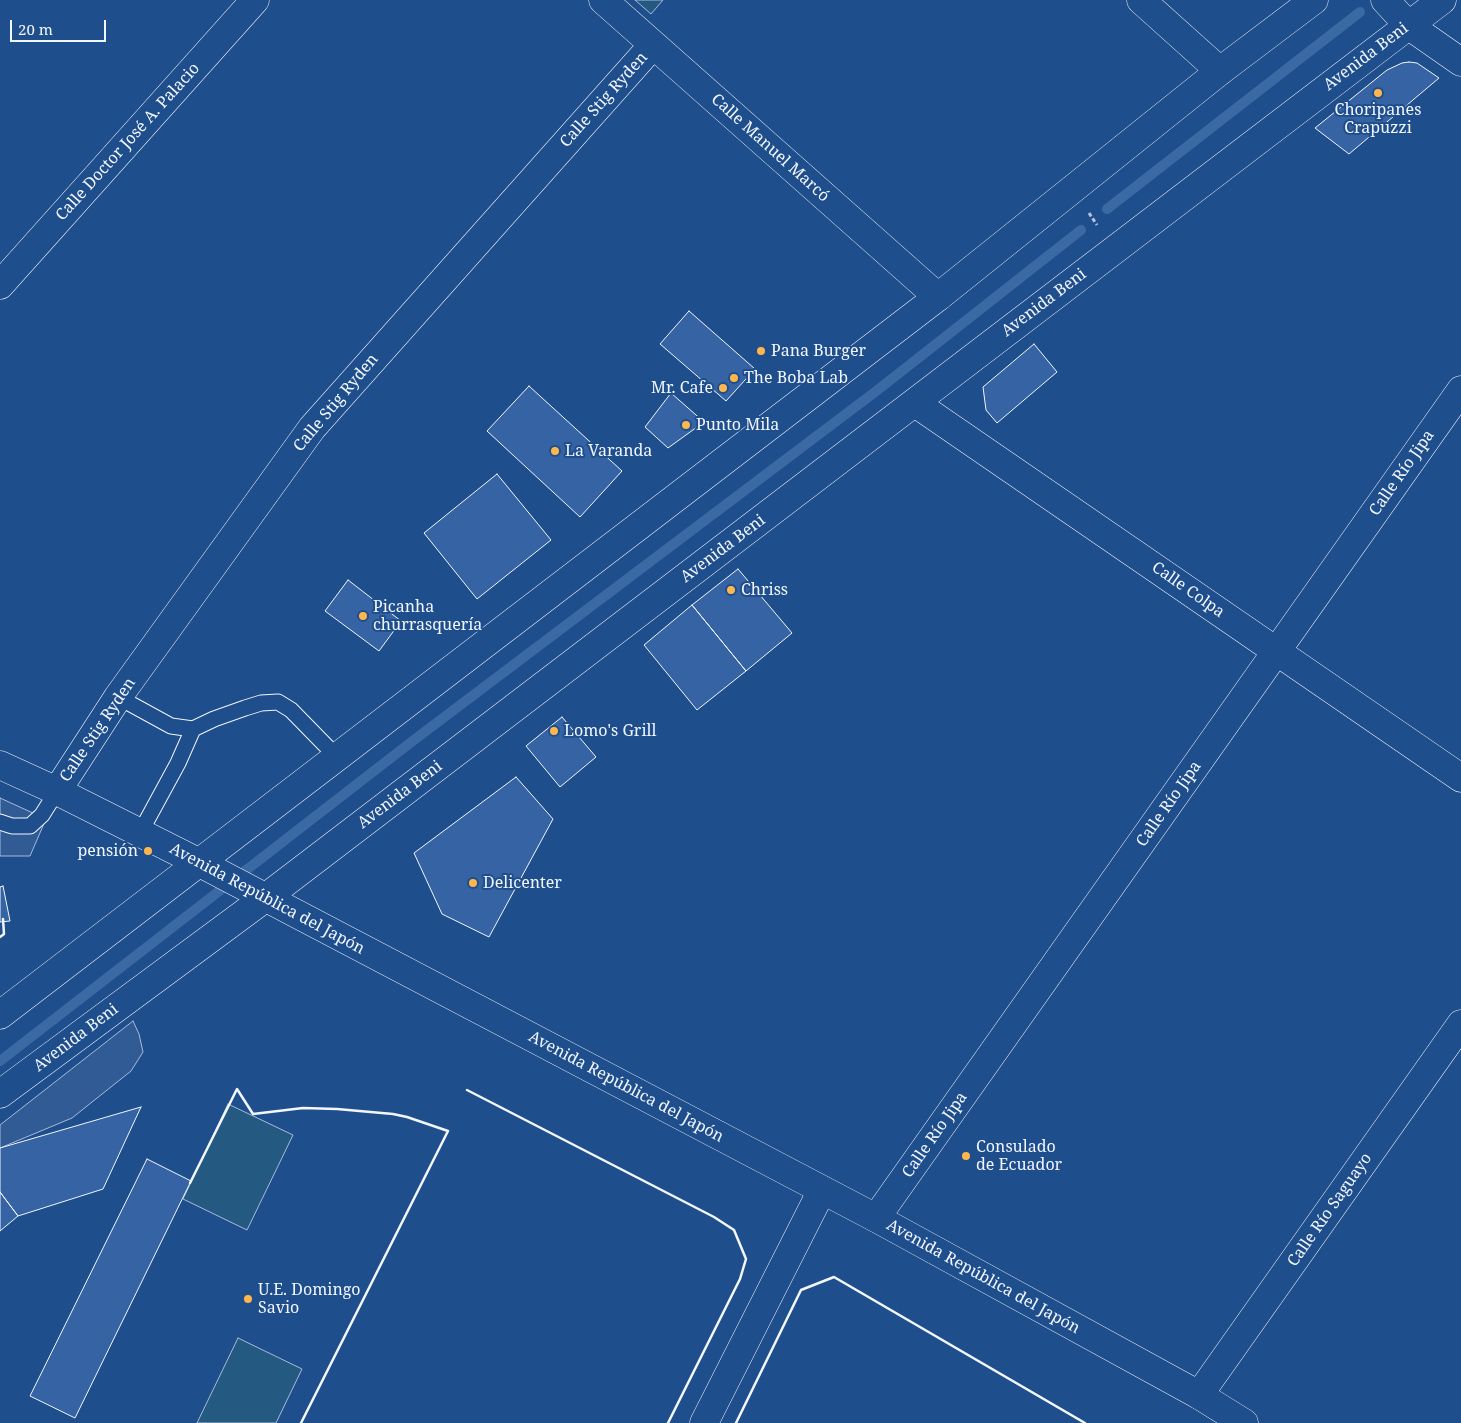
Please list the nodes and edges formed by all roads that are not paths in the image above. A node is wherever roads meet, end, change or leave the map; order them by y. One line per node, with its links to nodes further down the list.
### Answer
1 (255, 0): 11 (street, Calle Doctor José A. Palacio)
2 (603, 0): 8 (street, Calle Manuel Marcó)
3 (1141, 0): 10 (street)
4 (1314, 0): 10 (street)
5 (1385, 0): 7 (street)
6 (1442, 0): 7 (street, Avenida Beni)
7 (1408, 25): 9 (street); 14 (street, Avenida Beni)
8 (653, 45): 12 (street, Calle Manuel Marcó); 16 (street, Calle Stig Ryden)
9 (1461, 62)
10 (1220, 71): 12 (street)
11 (0, 285)
12 (938, 297): 18 (street)
13 (1461, 390): 15 (street, Calle Río Jipa)
14 (915, 403): 15 (street, Calle Colpa); 25 (street, Avenida Beni)
15 (1277, 652): 20 (street, Calle Colpa); 30 (street, Calle Río Jipa)
16 (118, 697): 17 (lane); 21 (street, Calle Stig Ryden)
17 (193, 730): 18 (lane); 23 (lane)
18 (337, 757): 24 (street)
19 (0, 765): 21 (street, Avenida República del Japón)
20 (1461, 778)
21 (57, 791): 22 (lane); 23 (street, Avenida República del Japón)
22 (0, 822)
23 (140, 833): 24 (street, Avenida República del Japón)
24 (202, 864): 25 (street, Avenida República del Japón); 26 (street)
25 (259, 895): 28 (street, Avenida Beni); 29 (street, Avenida República del Japón)
26 (0, 1015)
27 (1461, 1024): 31 (street, Calle Río Saguayo)
28 (0, 1094)
29 (822, 1190): 30 (street, Avenida República del Japón); 32 (street)
30 (876, 1218): 31 (street, Avenida República del Japón)
31 (1199, 1395): 33 (street, Avenida República del Japón)
32 (704, 1423)
33 (1244, 1423)

